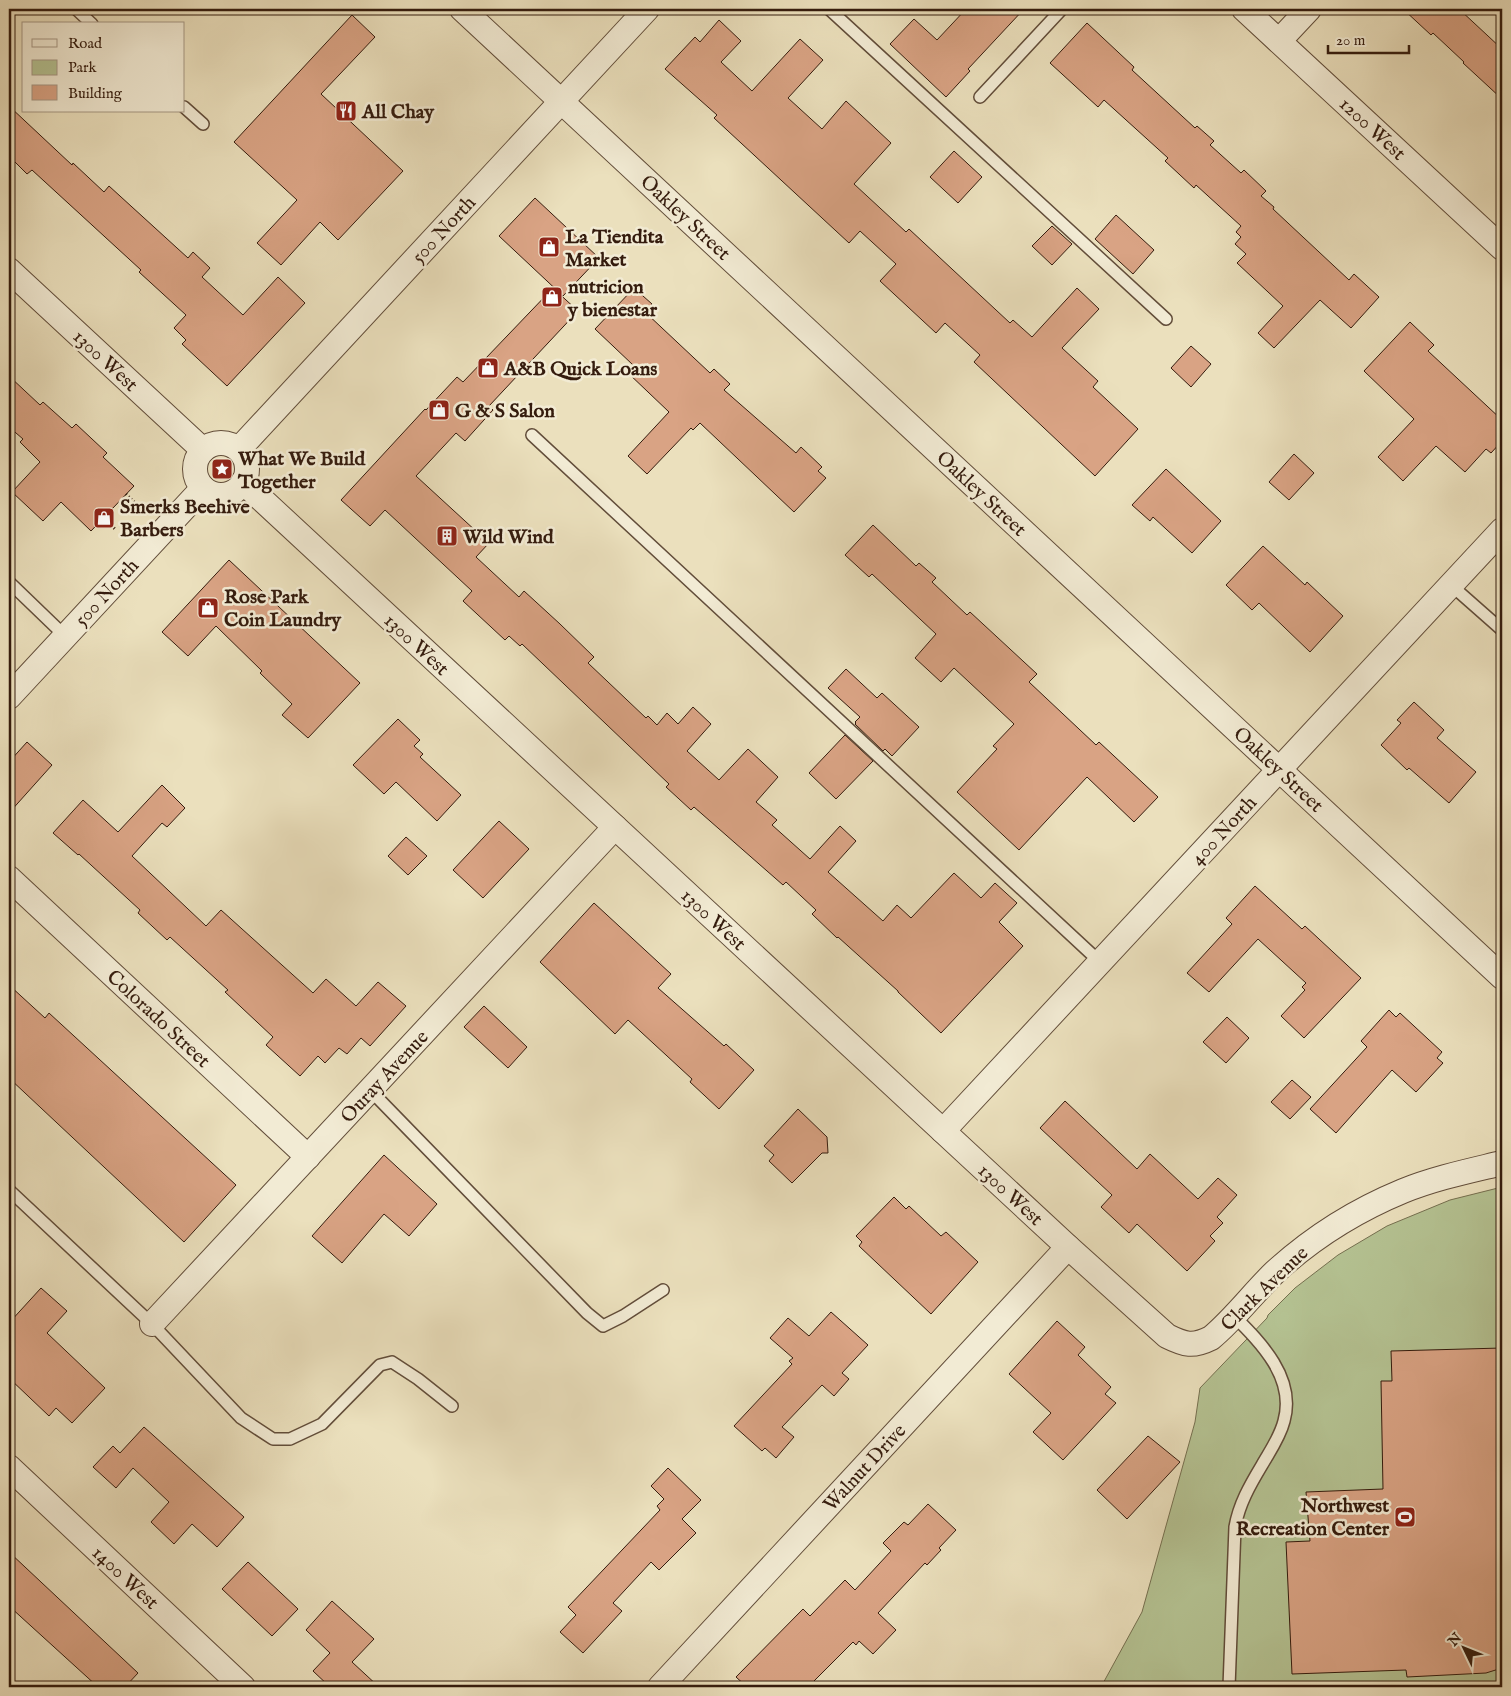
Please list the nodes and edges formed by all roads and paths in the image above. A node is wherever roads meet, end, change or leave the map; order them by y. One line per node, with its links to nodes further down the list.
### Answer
1 (76, 9): 8 (lane)
2 (462, 9): 11 (street, Oakley Street)
3 (647, 9): 11 (street, 500 North)
4 (829, 9): 16 (lane)
5 (1062, 9): 10 (lane)
6 (1244, 9): 9 (street, 1200 West)
7 (1310, 9): 9 (street)
8 (90, 22)
9 (1279, 41): 14 (street, 1200 West)
10 (980, 97)
11 (561, 101): 18 (street, 500 North); 32 (street, Oakley Street)
12 (185, 108): 13 (lane)
13 (203, 124)
14 (1502, 248)
15 (9, 270): 19 (street, 1300 West)
16 (1166, 319)
17 (532, 435): 35 (lane)
18 (239, 449): 19 (street); 20 (street)
19 (203, 450): 21 (street)
20 (243, 482): 21 (street); 33 (street, 1300 West)
21 (204, 488): 30 (street, 500 North)
22 (126, 494): 23 (path)
23 (138, 506)
24 (104, 518): 25 (path)
25 (116, 530)
26 (1502, 530): 28 (street, 400 North)
27 (9, 582): 30 (lane)
28 (1451, 585): 29 (lane); 32 (street, 400 North)
29 (1502, 630)
30 (65, 636): 31 (street, 500 North)
31 (9, 697)
32 (1279, 770): 35 (street, 400 North); 36 (street, Oakley Street)
33 (615, 827): 37 (street, Ouray Avenue); 38 (street, 1300 West)
34 (9, 878): 39 (street, Colorado Street)
35 (1100, 962): 38 (street, 400 North)
36 (1502, 977)
37 (370, 1090): 39 (street, Ouray Avenue); 43 (lane)
38 (943, 1131): 42 (street, 1300 West)
39 (308, 1157): 45 (street, Ouray Avenue)
40 (1502, 1163): 44 (street, Clark Avenue)
41 (9, 1190): 45 (lane)
42 (1068, 1247): 46 (street, 1300 West); 50 (street, Walnut Drive)
43 (663, 1290)
44 (1234, 1316): 46 (street, Clark Avenue); 51 (lane)
45 (152, 1324): 47 (lane)
46 (1192, 1345)
47 (452, 1406)
48 (9, 1467): 49 (street, 1400 West)
49 (243, 1687)
50 (660, 1687)
51 (1229, 1687)

